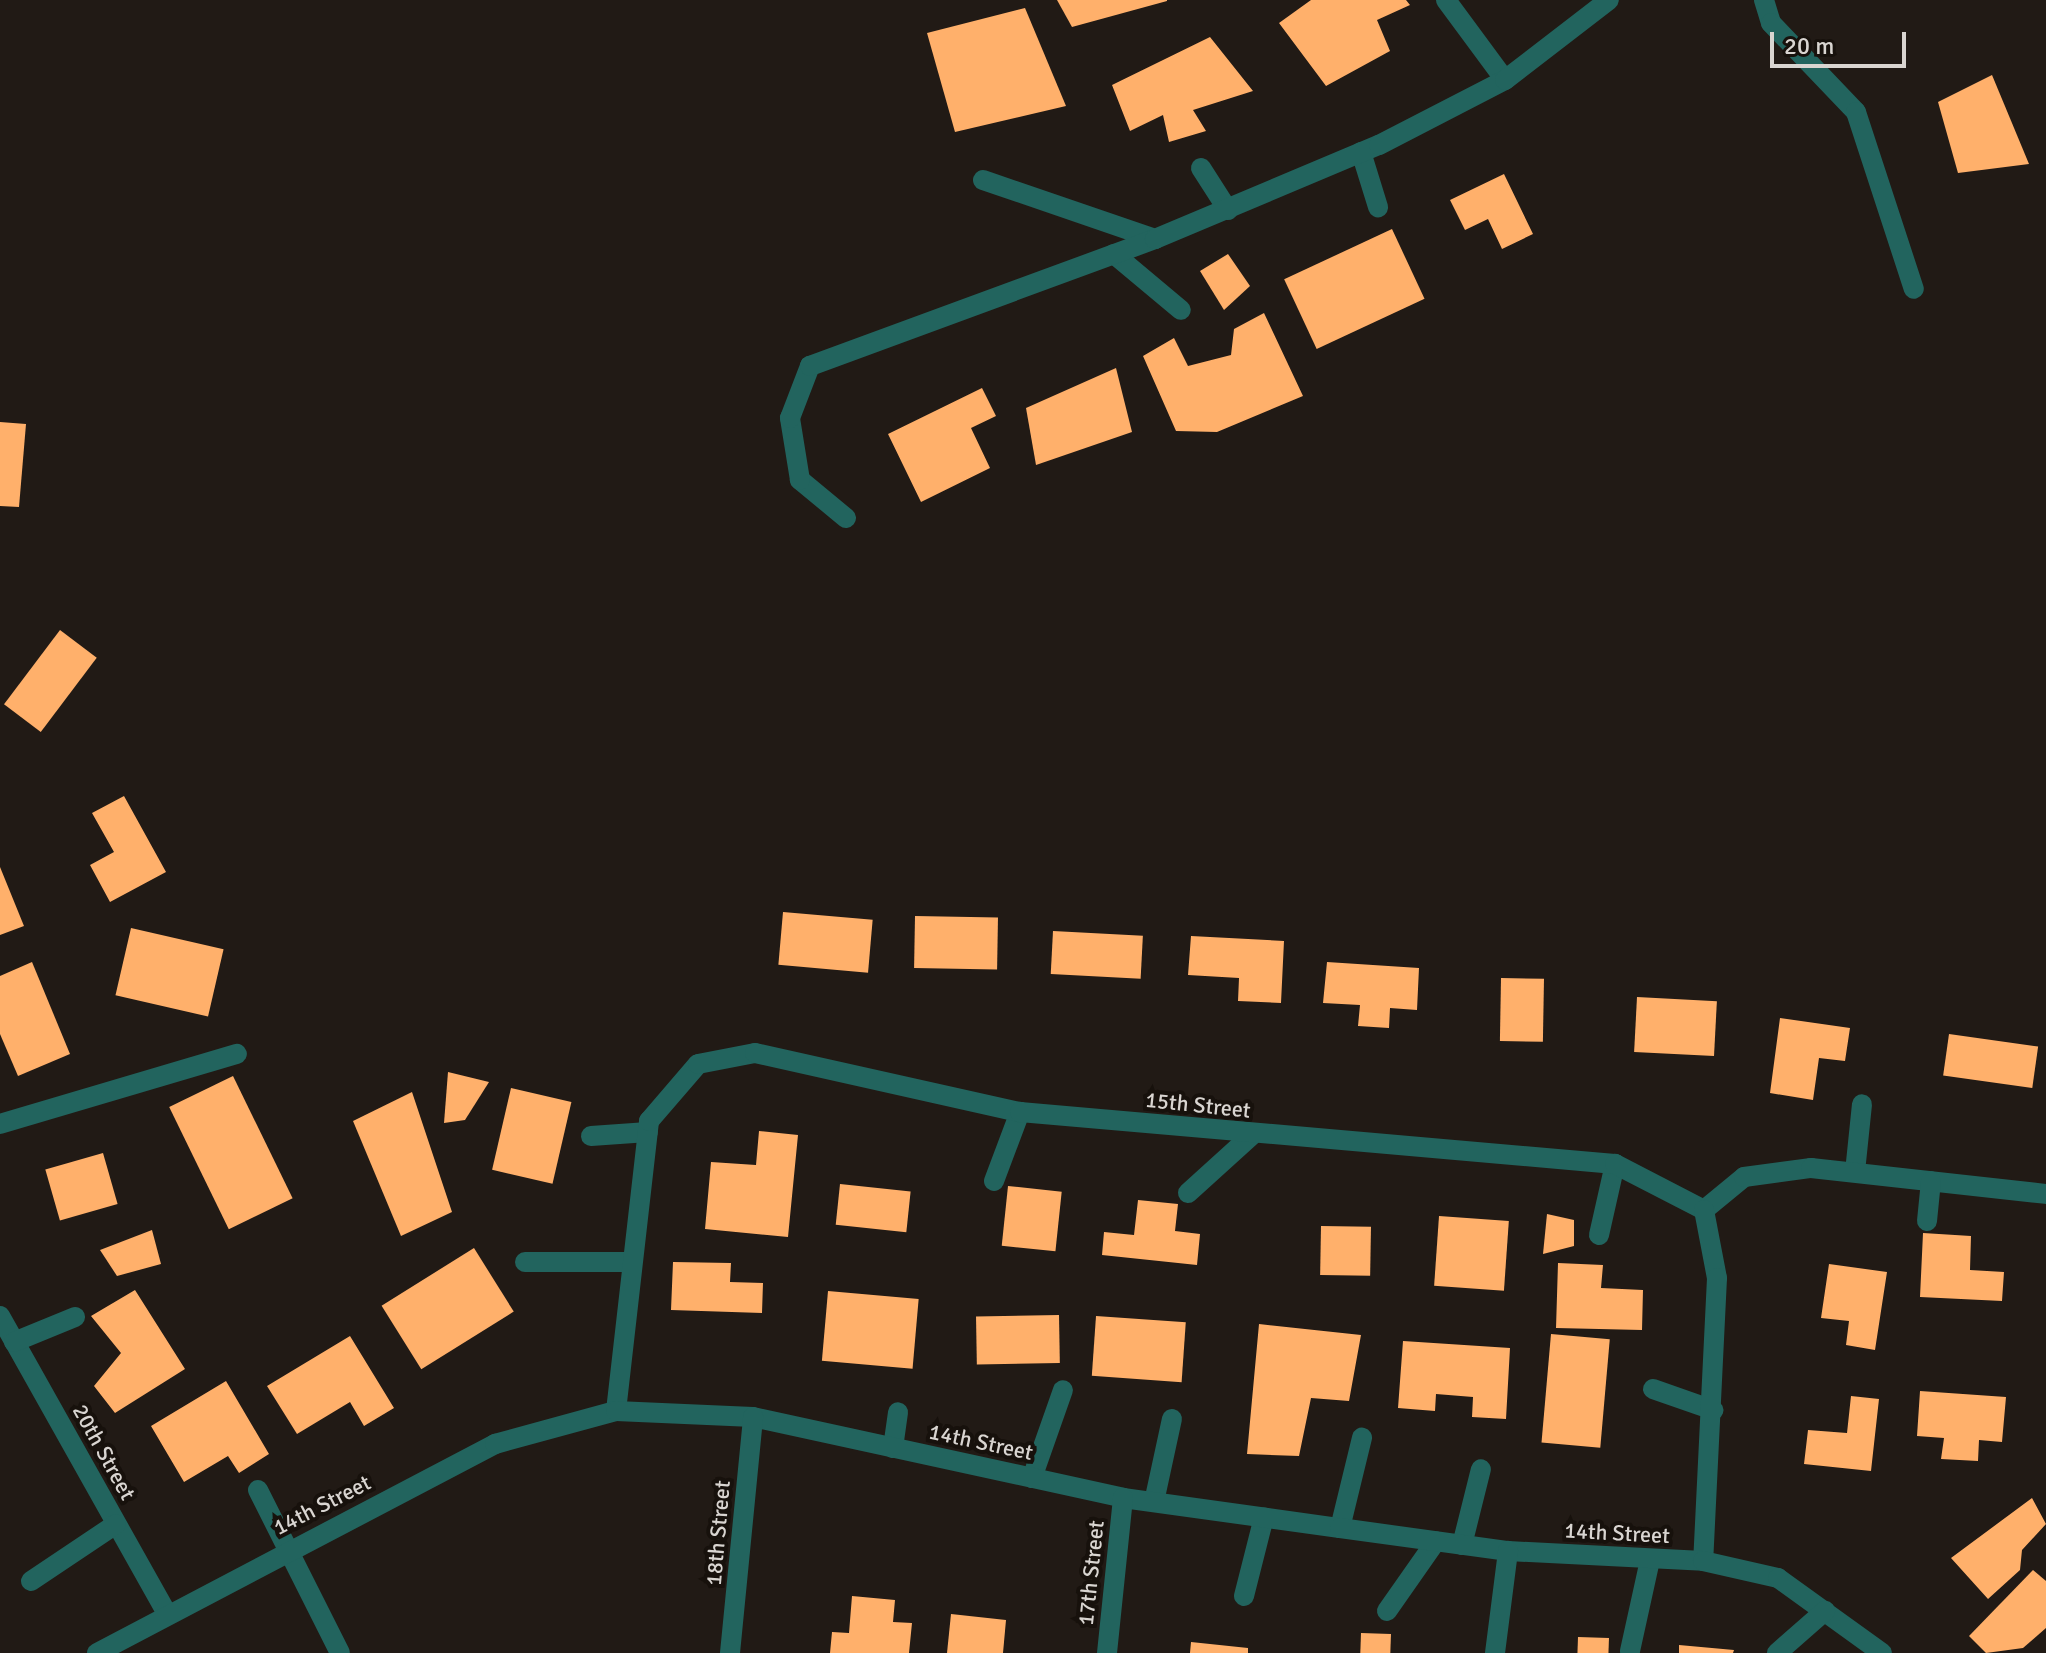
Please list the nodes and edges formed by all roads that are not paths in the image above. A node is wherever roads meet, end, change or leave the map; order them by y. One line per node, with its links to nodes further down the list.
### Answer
1 (1446, 0): 4 (street)
2 (1609, 0): 4 (street)
3 (1764, 0): 12 (street)
4 (1505, 80): 5 (street)
5 (1361, 152): 8 (street); 9 (street)
6 (1201, 168): 9 (street)
7 (983, 180): 10 (street)
8 (1378, 207)
9 (1228, 210): 10 (street)
10 (1155, 239): 11 (street)
11 (1114, 254): 13 (street); 14 (street)
12 (1914, 289)
13 (1181, 310)
14 (846, 518)
15 (237, 1054): 18 (street)
16 (1862, 1104): 23 (street)
17 (1020, 1112): 19 (street, 15th Street); 20 (street, 15th Street); 24 (street)
18 (0, 1124)
19 (648, 1132): 21 (street); 32 (street, 15th Street)
20 (1252, 1135): 22 (street, 15th Street); 26 (street)
21 (591, 1136)
22 (1615, 1164): 28 (street, 15th Street); 30 (street)
23 (1855, 1172): 25 (street); 28 (street)
24 (994, 1181)
25 (1931, 1181): 27 (street); 29 (street)
26 (1188, 1193)
27 (2046, 1194)
28 (1704, 1210): 38 (street)
29 (1927, 1221)
30 (1599, 1235)
31 (525, 1262): 32 (street)
32 (632, 1262): 39 (street, 15th Street)
33 (0, 1316): 35 (street, 20th Street)
34 (75, 1317): 35 (street)
35 (14, 1342): 51 (street, 20th Street)
36 (1653, 1389): 38 (street)
37 (1063, 1390): 46 (street)
38 (1713, 1410): 58 (street)
39 (616, 1411): 41 (street, 14th Street); 55 (street, 14th Street)
40 (898, 1412): 44 (street)
41 (753, 1417): 44 (street, 14th Street); 67 (street, 18th Street)
42 (1172, 1419): 49 (street)
43 (1362, 1438): 52 (street)
44 (893, 1448): 46 (street, 14th Street)
45 (1481, 1469): 54 (street)
46 (1032, 1478): 48 (street, 14th Street)
47 (258, 1490): 55 (street)
48 (1123, 1498): 49 (street, 14th Street); 68 (street, 17th Street)
49 (1154, 1502): 50 (street, 14th Street)
50 (1264, 1517): 52 (street, 14th Street); 60 (street)
51 (116, 1524): 59 (street); 63 (street, 20th Street)
52 (1340, 1528): 53 (street, 14th Street)
53 (1436, 1541): 54 (street, 14th Street); 61 (street)
54 (1462, 1545): 56 (street, 14th Street)
55 (290, 1549): 63 (street, 14th Street); 66 (street)
56 (1508, 1551): 57 (street, 14th Street); 69 (street)
57 (1650, 1560): 58 (street, 14th Street); 64 (street)
58 (1703, 1561): 62 (street, 14th Street)
59 (31, 1581)
60 (1244, 1596)
61 (1387, 1611)
62 (1825, 1611): 70 (street); 71 (street, 14th Street)
63 (166, 1612): 65 (street, 14th Street)
64 (1630, 1651)
65 (97, 1653)
66 (340, 1653)
67 (730, 1653)
68 (1107, 1653)
69 (1495, 1653)
70 (1777, 1653)
71 (1882, 1653)

